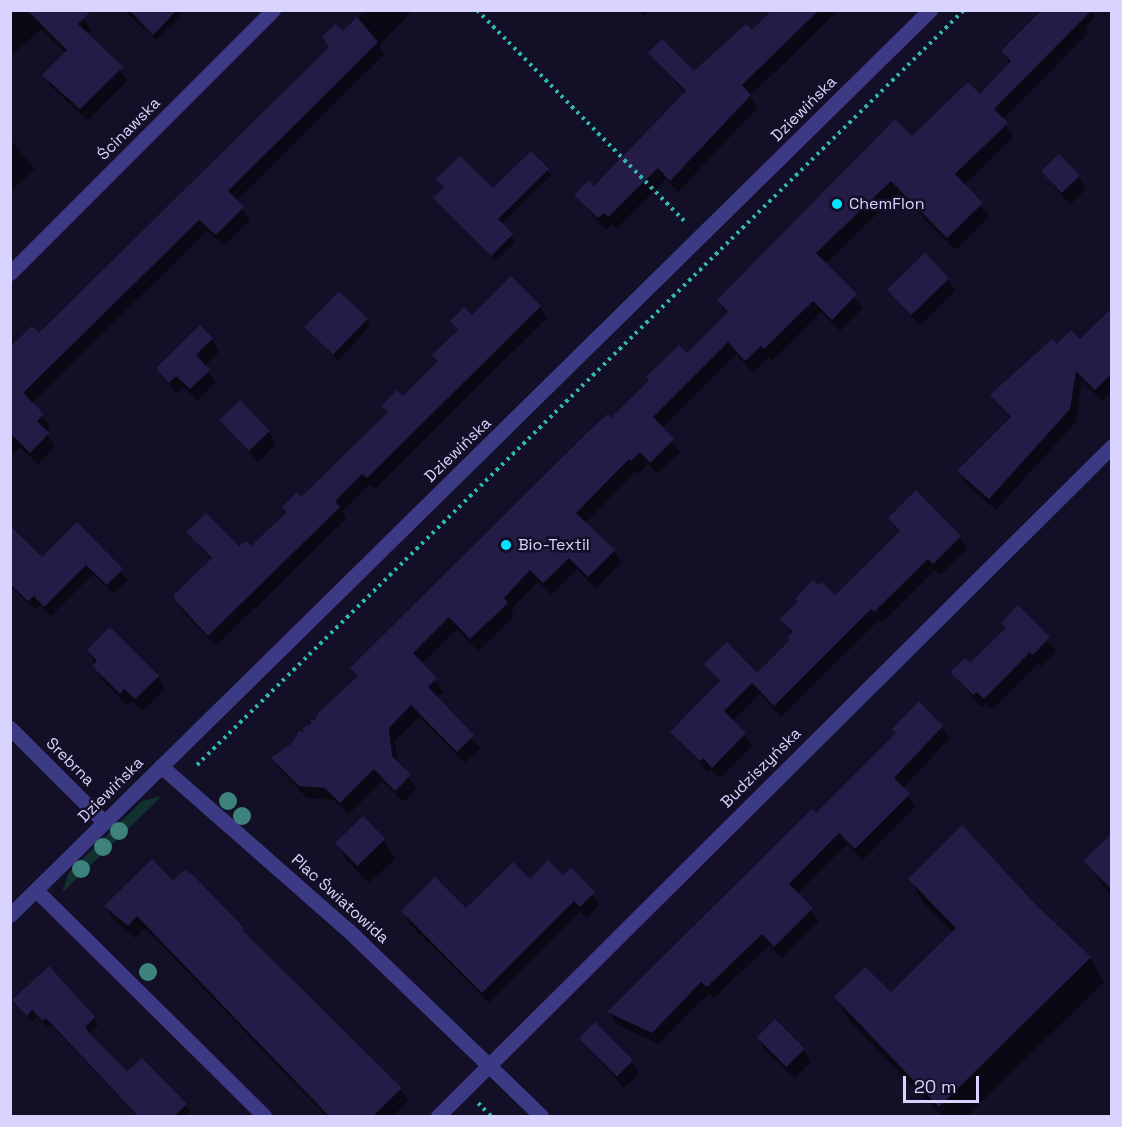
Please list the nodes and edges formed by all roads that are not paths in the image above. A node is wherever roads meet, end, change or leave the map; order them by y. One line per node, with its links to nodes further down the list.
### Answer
1 (273, 10): 3 (street, Ścinawska)
2 (930, 10): 6 (street, Dziewińska)
3 (10, 273)
4 (1112, 446): 10 (street, Budziszyńska)
5 (10, 728): 7 (street, Srebrna)
6 (161, 766): 7 (street, Dziewińska); 10 (street, Plac Światowida)
7 (104, 822): 8 (street, Dziewińska)
8 (36, 890): 9 (street, Dziewińska); 11 (street)
9 (10, 915)
10 (490, 1065): 12 (street, Budziszyńska); 13 (street, Plac Światowida)
11 (264, 1116)
12 (438, 1116)
13 (541, 1116)

